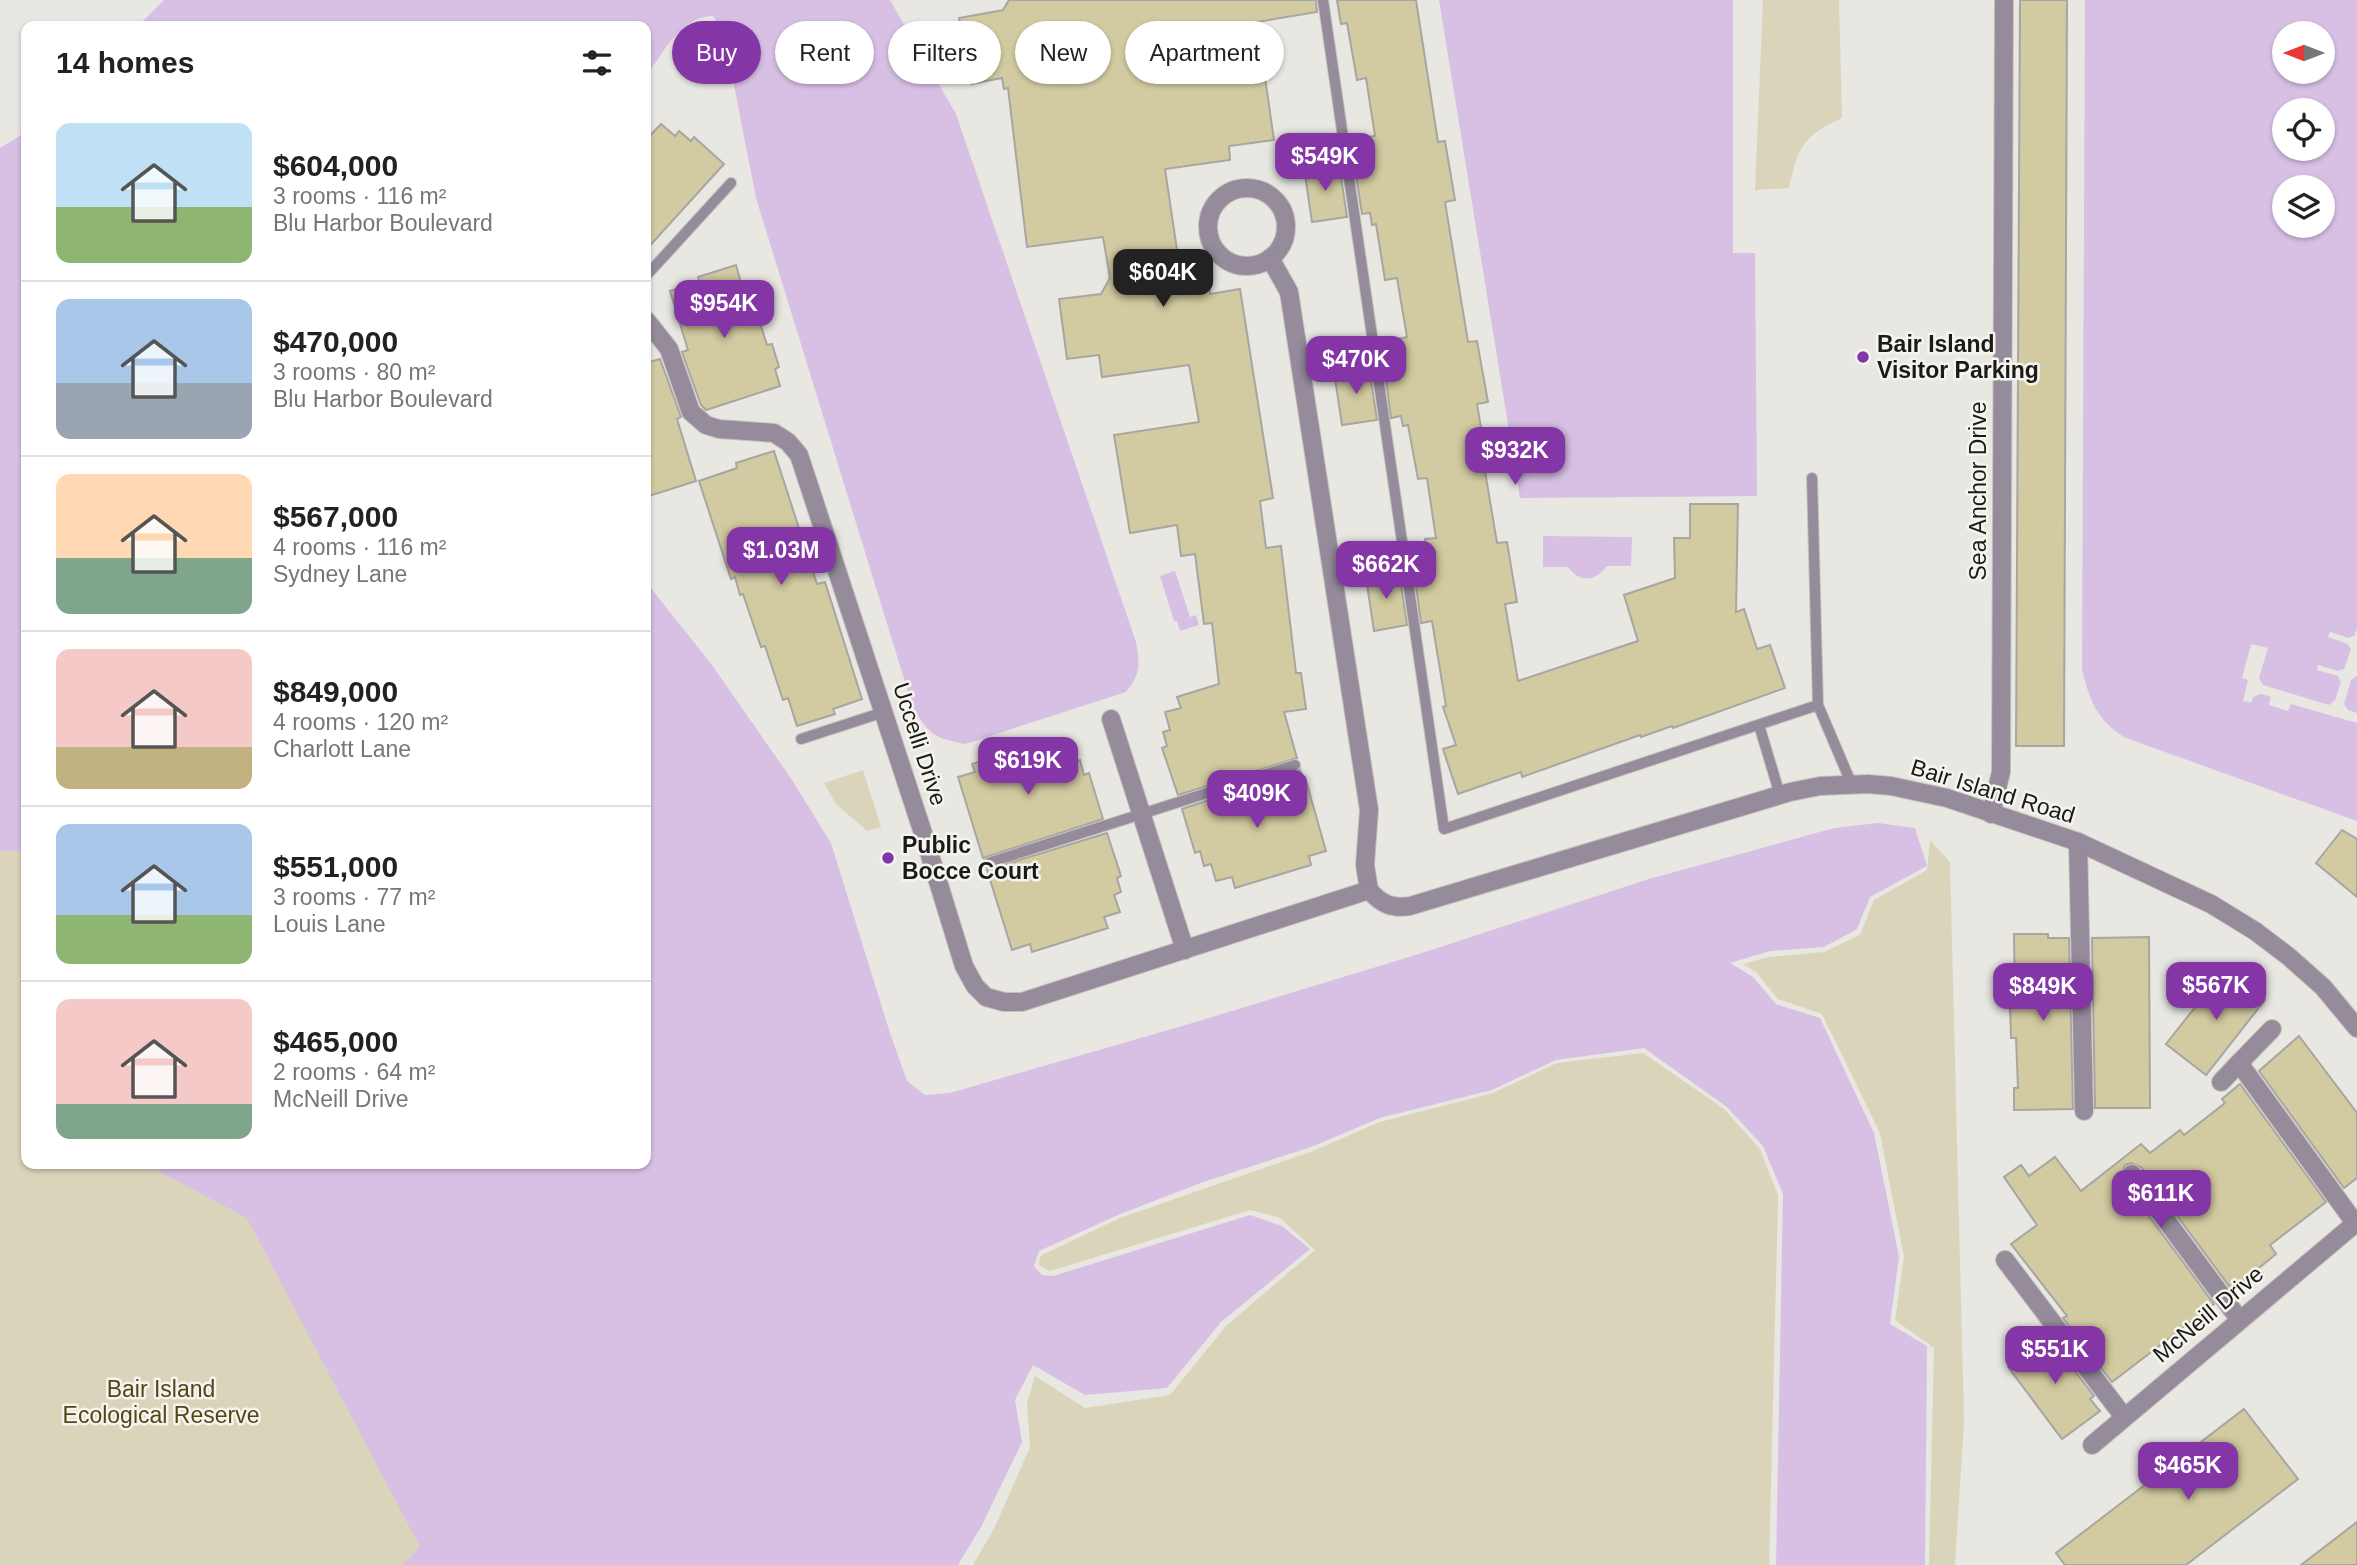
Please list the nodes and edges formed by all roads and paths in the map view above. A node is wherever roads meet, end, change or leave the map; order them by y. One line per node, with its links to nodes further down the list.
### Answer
1 (1323, 0): 11 (lane)
2 (2004, 0): 17 (street, Sea Anchor Drive)
3 (730, 183): 5 (lane)
4 (1270, 258): 4 (street); 20 (street)
5 (651, 270)
6 (651, 326): 9 (street, Uccelli Drive)
7 (1812, 478): 8 (lane)
8 (1818, 705): 11 (lane); 14 (lane)
9 (884, 712): 12 (lane); 21 (street, Uccelli Drive)
10 (1111, 719): 16 (street)
11 (1759, 725): 15 (lane)
12 (801, 739)
13 (1295, 765): 16 (lane)
14 (1852, 785): 15 (street, Bair Island Road); 17 (street, Bair Island Road)
15 (1780, 795): 20 (street, Bair Island Road)
16 (1141, 814): 19 (lane); 21 (street)
17 (1991, 814): 18 (street, Bair Island Road)
18 (2078, 842): 22 (street, Bair Island Road); 26 (street)
19 (988, 863)
20 (1369, 890): 21 (street, Uccelli Drive)
21 (1185, 950)
22 (2357, 1028)
23 (2272, 1029): 24 (street)
24 (2239, 1063): 25 (street); 28 (street)
25 (2221, 1082)
26 (2084, 1111)
27 (2132, 1174): 30 (street)
28 (2356, 1223): 30 (street, McNeill Drive)
29 (2004, 1260): 31 (street)
30 (2239, 1319): 31 (street, McNeill Drive)
31 (2123, 1417): 32 (street, McNeill Drive)
32 (2092, 1445)

